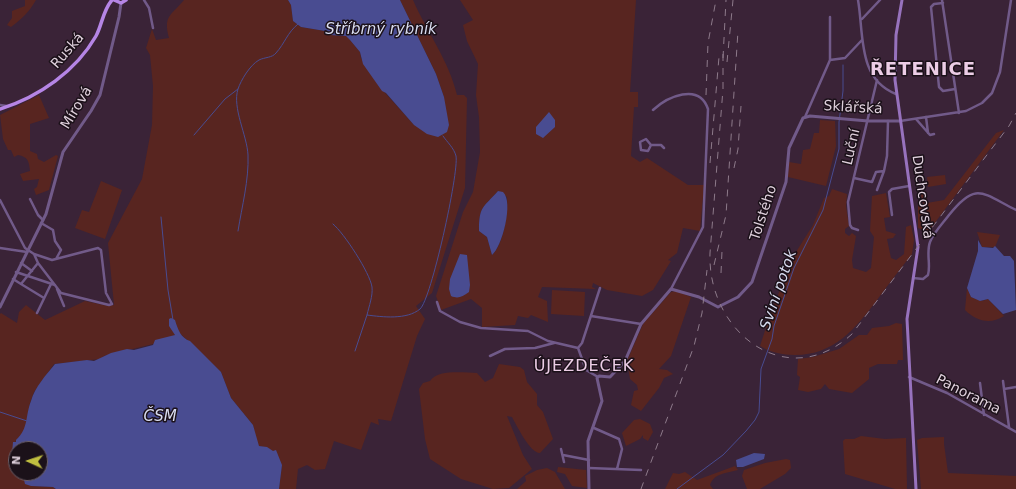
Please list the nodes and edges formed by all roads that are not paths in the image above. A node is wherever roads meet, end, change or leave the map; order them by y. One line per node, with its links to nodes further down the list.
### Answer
1 (113, 0): 9 (main road); 19 (main road, Ruská)
2 (126, 0): 9 (main road)
3 (144, 0): 12 (street)
4 (858, 0): 11 (street)
5 (880, 0): 11 (street)
6 (902, 0): 17 (main road, Duchcovská)
7 (1011, 0): 22 (street)
8 (943, 1): 16 (street); 16 (street)
9 (120, 3): 42 (street, Mírová)
10 (830, 17): 14 (street)
11 (862, 20): 13 (street)
12 (153, 28)
13 (862, 39): 14 (street); 15 (street)
14 (830, 60): 23 (street)
15 (877, 80): 17 (street); 26 (street, Luční)
16 (955, 89): 22 (street)
17 (896, 94): 28 (main road, Duchcovská)
18 (0, 105): 19 (street)
19 (7, 106): 20 (main road, Ruská)
20 (0, 109)
21 (653, 110): 60 (street)
22 (959, 113): 24 (street)
23 (805, 117): 26 (street, Sklářská); 60 (street, Tolstého)
24 (926, 118): 25 (street); 29 (street)
25 (916, 119): 28 (street); 29 (street)
26 (868, 121): 27 (street, Sklářská); 34 (street, Luční)
27 (888, 121): 28 (street, Sklářská); 33 (street)
28 (900, 121): 35 (main road, Duchcovská)
29 (928, 133): 30 (street)
30 (934, 134)
31 (651, 145): 31 (street); 32 (street)
32 (664, 148)
33 (884, 171): 34 (street); 36 (street)
34 (854, 178): 43 (street, Luční)
35 (909, 186): 41 (street); 54 (main road, Duchcovská)
36 (877, 190)
37 (30, 199): 42 (street)
38 (0, 200): 39 (street)
39 (2, 208): 45 (street)
40 (1016, 210): 54 (street)
41 (892, 215)
42 (42, 222): 45 (street, Mírová); 48 (street)
43 (858, 230)
44 (1, 248): 45 (street); 46 (street)
45 (27, 251): 47 (street); 49 (street, Mírová)
46 (0, 253)
47 (34, 254): 48 (street); 50 (street)
48 (56, 259): 58 (street)
49 (21, 263): 51 (street); 52 (street, Mírová)
50 (38, 263): 51 (street); 58 (street)
51 (32, 271): 53 (street)
52 (16, 272): 53 (street); 55 (street, Mírová)
53 (28, 275): 56 (street); 57 (street)
54 (913, 278): 72 (main road, Duchcovská)
55 (12, 279): 56 (street); 64 (street, Mírová)
56 (21, 284): 61 (street)
57 (51, 284): 58 (street); 61 (street)
58 (55, 285): 63 (street)
59 (600, 288): 66 (street)
60 (671, 289): 67 (street)
61 (44, 298): 65 (street)
62 (437, 302): 68 (street)
63 (64, 306)
64 (0, 307)
65 (37, 313)
66 (591, 316): 67 (street); 69 (street)
67 (641, 324): 71 (street)
68 (555, 343): 69 (street); 70 (street)
69 (578, 348): 71 (street)
70 (490, 356)
71 (598, 377): 79 (street)
72 (909, 377): 77 (street, Panorama); 89 (main road, Duchcovská)
73 (1003, 381): 76 (street)
74 (980, 383): 77 (street)
75 (1016, 387): 76 (street)
76 (1004, 389): 78 (street)
77 (984, 415): 78 (street, Panorama)
78 (1009, 427): 80 (street, Panorama)
79 (594, 428): 83 (street); 86 (street)
80 (1016, 432)
81 (561, 450): 82 (street)
82 (563, 455): 83 (street); 84 (street)
83 (589, 460): 85 (street)
84 (564, 462)
85 (589, 468): 86 (street); 88 (street)
86 (617, 469): 87 (street)
87 (641, 470)
88 (589, 489)
89 (916, 489)

